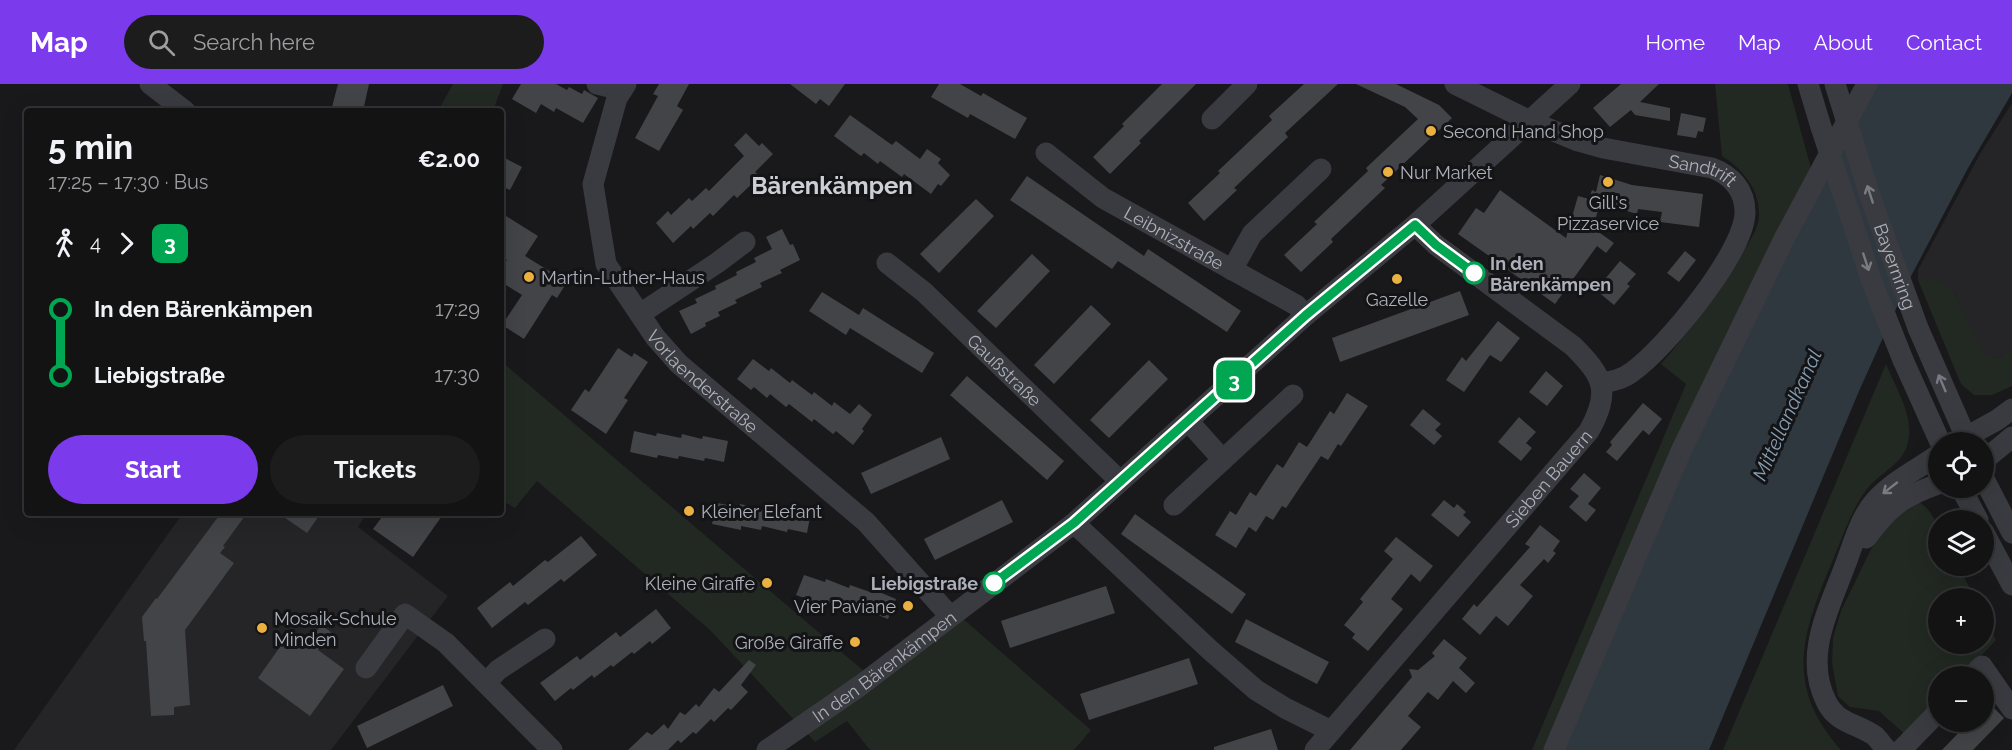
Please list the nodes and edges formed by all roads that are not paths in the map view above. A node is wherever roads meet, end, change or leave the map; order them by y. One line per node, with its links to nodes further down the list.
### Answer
1 (150, 84): 10 (street)
2 (597, 84): 9 (street)
3 (1247, 84): 11 (street)
4 (1455, 84): 12 (street, Sandtrift)
5 (1570, 84): 12 (street, In den Bärenkämpen)
6 (1808, 84): 25 (street, Bayernring, one-way to 25, bridge)
7 (1834, 84): 26 (street, Bayernring, one-way to 7, bridge)
8 (1867, 84): 53 (street)
9 (624, 87): 19 (street, Vorlaenderstraße)
10 (181, 108)
11 (1212, 119)
12 (1530, 121): 15 (street, In den Bärenkämpen); 21 (street, Sandtrift)
13 (1046, 153): 18 (street, Leibnizstraße)
14 (1321, 169): 18 (street)
15 (1415, 225): 20 (street, In den Bärenkämpen); 21 (street)
16 (745, 242): 19 (street)
17 (887, 263): 32 (street, Gaußstraße)
18 (1232, 270): 20 (street, Leibnizstraße)
19 (640, 314): 41 (street, Vorlaenderstraße)
20 (1306, 315): 24 (street, In den Bärenkämpen)
21 (1602, 383): 48 (street, Sieben Bauern)
22 (1293, 395): 30 (street)
23 (2012, 409): 27 (street)
24 (1188, 421): 30 (street); 32 (street, In den Bärenkämpen)
25 (1935, 432)
26 (1959, 432)
27 (1978, 432)
28 (2012, 437): 29 (street)
29 (1994, 452)
30 (1223, 460): 35 (street)
31 (1928, 462): 39 (street, one-way to 39)
32 (1120, 481): 36 (street, In den Bärenkämpen)
33 (1928, 488): 39 (street)
34 (1994, 498): 37 (street)
35 (1174, 505)
36 (1074, 523): 41 (street, In den Bärenkämpen); 48 (street)
37 (2012, 533)
38 (1994, 551): 40 (street)
39 (1846, 565): 49 (street)
40 (2012, 585)
41 (950, 616): 51 (street, In den Bärenkämpen)
42 (544, 639): 44 (street)
43 (366, 668): 44 (street)
44 (486, 683): 50 (street)
45 (1994, 683): 46 (street)
46 (2012, 709)
47 (1928, 722): 54 (street)
48 (1331, 731): 52 (street, Sieben Bauern)
49 (1875, 746)
50 (542, 747)
51 (767, 750)
52 (1315, 750)
53 (1554, 750)
54 (1901, 750)

